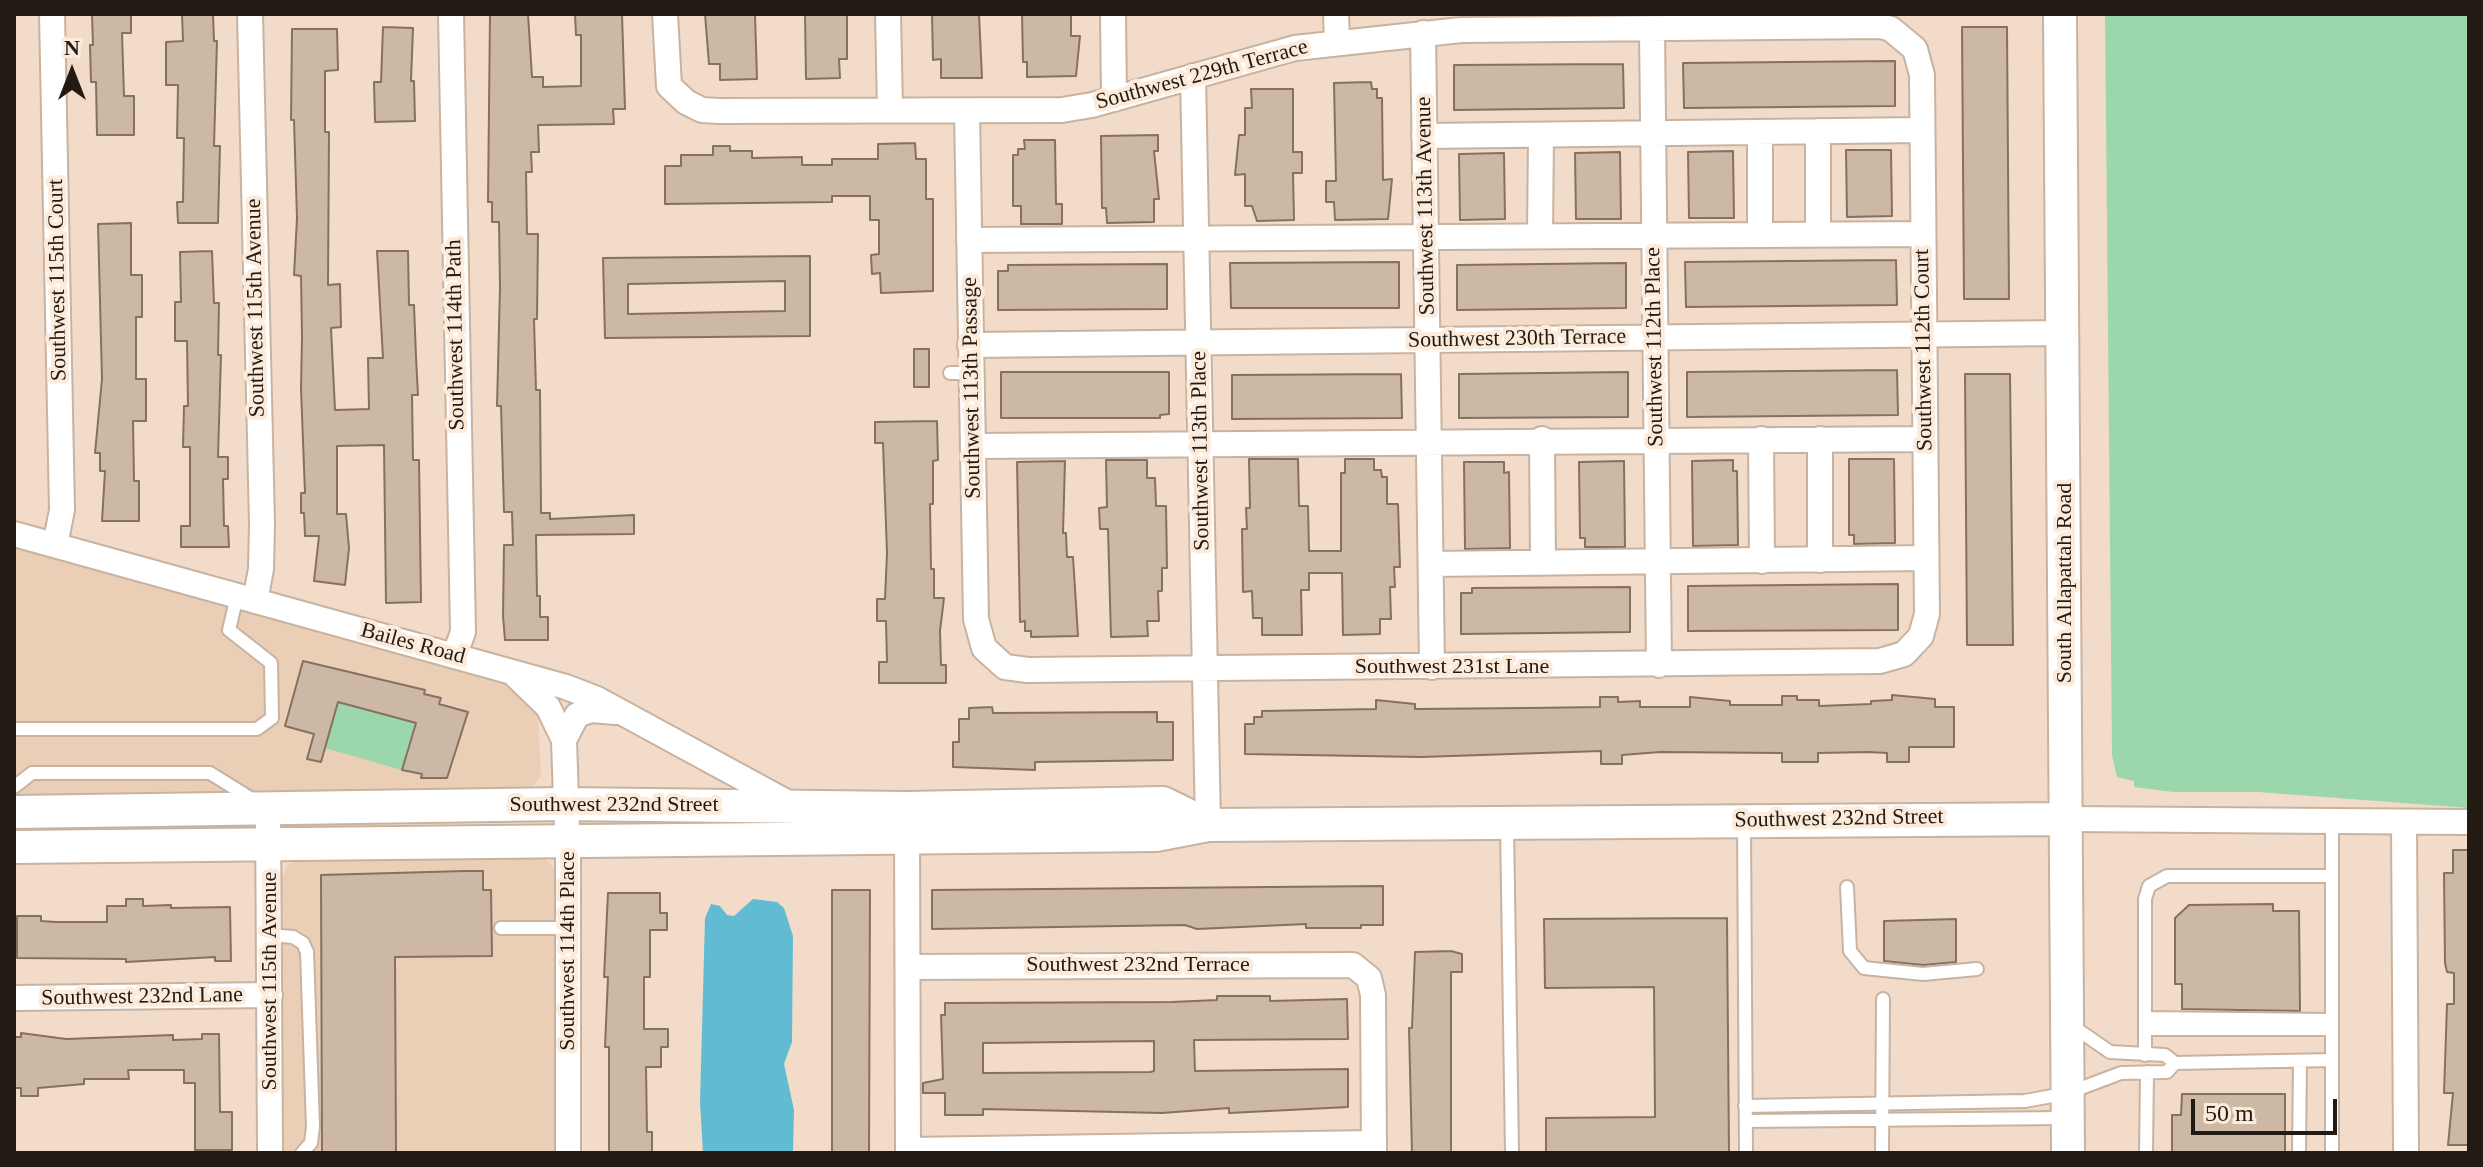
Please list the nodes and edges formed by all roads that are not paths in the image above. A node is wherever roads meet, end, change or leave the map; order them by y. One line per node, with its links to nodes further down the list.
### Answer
1 (52, 14): 46 (street, Southwest 115th Court)
2 (250, 14): 53 (street, Southwest 115th Avenue)
3 (451, 14): 55 (street, Southwest 114th Path)
4 (665, 14): 15 (street, Southwest 229th Terrace)
5 (888, 14): 15 (street)
6 (1113, 14): 14 (street)
7 (1336, 14): 11 (street)
8 (2060, 14): 31 (street, South Allapattah Road)
9 (1652, 29): 10 (street, Southwest 229th Terrace); 12 (street, Southwest 229th Terrace); 20 (street, Southwest 112th Place)
10 (1423, 33): 11 (street, Southwest 229th Terrace); 22 (street, Southwest 113th Avenue)
11 (1337, 42): 13 (street, Southwest 229th Terrace)
12 (1915, 49): 17 (street, Southwest 112th Court)
13 (1193, 76): 14 (street, Southwest 229th Terrace); 29 (street, Southwest 113th Place)
14 (1114, 99): 16 (street, Southwest 229th Terrace)
15 (890, 110): 16 (street, Southwest 229th Terrace)
16 (967, 112): 30 (street, Southwest 113th Passage)
17 (1921, 130): 18 (street); 25 (street, Southwest 112th Court)
18 (1818, 131): 19 (street); 24 (street)
19 (1760, 132): 20 (street); 23 (street)
20 (1653, 134): 21 (street); 27 (street, Southwest 112th Place)
21 (1541, 135): 22 (street); 26 (street)
22 (1424, 136): 28 (street, Southwest 113th Avenue)
23 (1760, 233): 24 (street); 27 (street)
24 (1818, 233): 25 (street)
25 (1922, 234): 32 (street, Southwest 112th Court)
26 (1540, 236): 27 (street); 28 (street)
27 (1654, 236): 33 (street, Southwest 112th Place)
28 (1426, 237): 29 (street); 34 (street, Southwest 113th Avenue)
29 (1198, 238): 30 (street); 35 (street, Southwest 113th Place)
30 (969, 240): 36 (street, Southwest 113th Passage)
31 (2063, 333): 32 (street, Southwest 230th Terrace); 69 (street, South Allapattah Road)
32 (1923, 334): 33 (street, Southwest 230th Terrace); 41 (street, Southwest 112th Court)
33 (1655, 338): 34 (street, Southwest 230th Terrace); 38 (street, Southwest 112th Place)
34 (1427, 340): 35 (street, Southwest 230th Terrace); 42 (street, Southwest 113th Avenue)
35 (1199, 343): 36 (street, Southwest 230th Terrace); 43 (street, Southwest 113th Place)
36 (970, 345): 44 (street, Southwest 113th Passage)
37 (1542, 439): 38 (street); 42 (street); 51 (street)
38 (1656, 439): 39 (street); 50 (street, Southwest 112th Place)
39 (1761, 439): 40 (street); 49 (street)
40 (1820, 439): 41 (street); 48 (street)
41 (1925, 439): 47 (street, Southwest 112th Court)
42 (1429, 440): 43 (street); 52 (street, Southwest 113th Avenue)
43 (1201, 442): 44 (street); 59 (street, Southwest 113th Place)
44 (973, 446): 56 (street, Southwest 113th Passage)
45 (14, 534): 46 (street, Bailes Road)
46 (55, 545): 53 (street, Bailes Road)
47 (1926, 558): 48 (street); 54 (street, Southwest 112th Court)
48 (1820, 560): 49 (street)
49 (1762, 561): 50 (street)
50 (1658, 562): 51 (street); 57 (street, Southwest 112th Place)
51 (1543, 563): 52 (street)
52 (1431, 564): 58 (street, Southwest 113th Avenue)
53 (246, 599): 55 (street, Bailes Road); 62 (lane)
54 (1912, 649): 57 (street, Southwest 231st Lane)
55 (455, 654): 60 (street, Bailes Road)
56 (993, 659): 59 (street, Southwest 231st Lane)
57 (1659, 665): 58 (street, Southwest 231st Lane)
58 (1432, 667): 59 (street, Southwest 231st Lane)
59 (1204, 668): 76 (street, Southwest 113th Place)
60 (512, 672): 61 (street, Bailes Road); 63 (street, Southwest 114th Place)
61 (622, 712): 63 (street); 66 (street, Bailes Road)
62 (14, 729)
63 (564, 740): 65 (street, Southwest 114th Place)
64 (14, 787): 67 (lane)
65 (564, 804): 66 (street, Southwest 232nd Street); 67 (street, Southwest 232nd Street); 77 (street, Southwest 114th Place)
66 (792, 805): 71 (street, Southwest 232nd Street)
67 (268, 809): 68 (street, Southwest 232nd Street); 78 (street, Southwest 115th Avenue)
68 (14, 812)
69 (2067, 819): 70 (street, Southwest 232nd Street); 74 (street, Southwest 232nd Street); 90 (street, South Allapattah Road)
70 (1744, 820): 72 (street, Southwest 232nd Street); 99 (lane)
71 (907, 822): 76 (street, Southwest 232nd Street); 77 (street, Southwest 232nd Street); 85 (street)
72 (1507, 822): 76 (street, Southwest 232nd Street); 108 (lane)
73 (2469, 822): 75 (street, Southwest 232nd Street)
74 (2332, 823): 75 (street, Southwest 232nd Street); 80 (lane)
75 (2404, 823): 115 (street)
76 (1208, 825)
77 (568, 840): 78 (street, Southwest 232nd Street); 83 (street, Southwest 114th Place)
78 (269, 844): 79 (street, Southwest 232nd Street); 84 (street, Southwest 115th Avenue)
79 (14, 847)
80 (2332, 876): 91 (lane); 92 (lane)
81 (1847, 887): 86 (lane)
82 (501, 928): 83 (lane)
83 (568, 928): 107 (street, Southwest 114th Place)
84 (269, 935): 87 (street, Southwest 115th Avenue); 106 (lane)
85 (908, 967): 103 (street, Southwest 232nd Terrace); 104 (street)
86 (1977, 969)
87 (270, 995): 88 (street, Southwest 232nd Lane); 105 (street, Southwest 115th Avenue)
88 (14, 998)
89 (1883, 999): 98 (lane)
90 (2068, 1023): 93 (lane); 100 (street, South Allapattah Road)
91 (2146, 1024): 92 (lane); 93 (lane)
92 (2332, 1024): 94 (lane)
93 (2145, 1055): 96 (lane)
94 (2332, 1060): 95 (lane); 114 (lane)
95 (2300, 1061): 96 (lane); 113 (lane)
96 (2175, 1063): 97 (lane)
97 (2147, 1072): 100 (lane); 112 (lane)
98 (1882, 1103): 99 (lane); 100 (lane); 101 (lane)
99 (1745, 1106): 102 (lane)
100 (2068, 1106): 101 (lane); 111 (street, South Allapattah Road)
101 (1882, 1120): 102 (lane); 110 (lane)
102 (1746, 1121): 109 (lane)
103 (1374, 1148): 104 (street)
104 (908, 1151)
105 (270, 1153)
106 (302, 1153)
107 (568, 1153)
108 (1512, 1153)
109 (1746, 1153)
110 (1882, 1153)
111 (2068, 1153)
112 (2146, 1153)
113 (2299, 1153)
114 (2332, 1153)
115 (2406, 1153)

